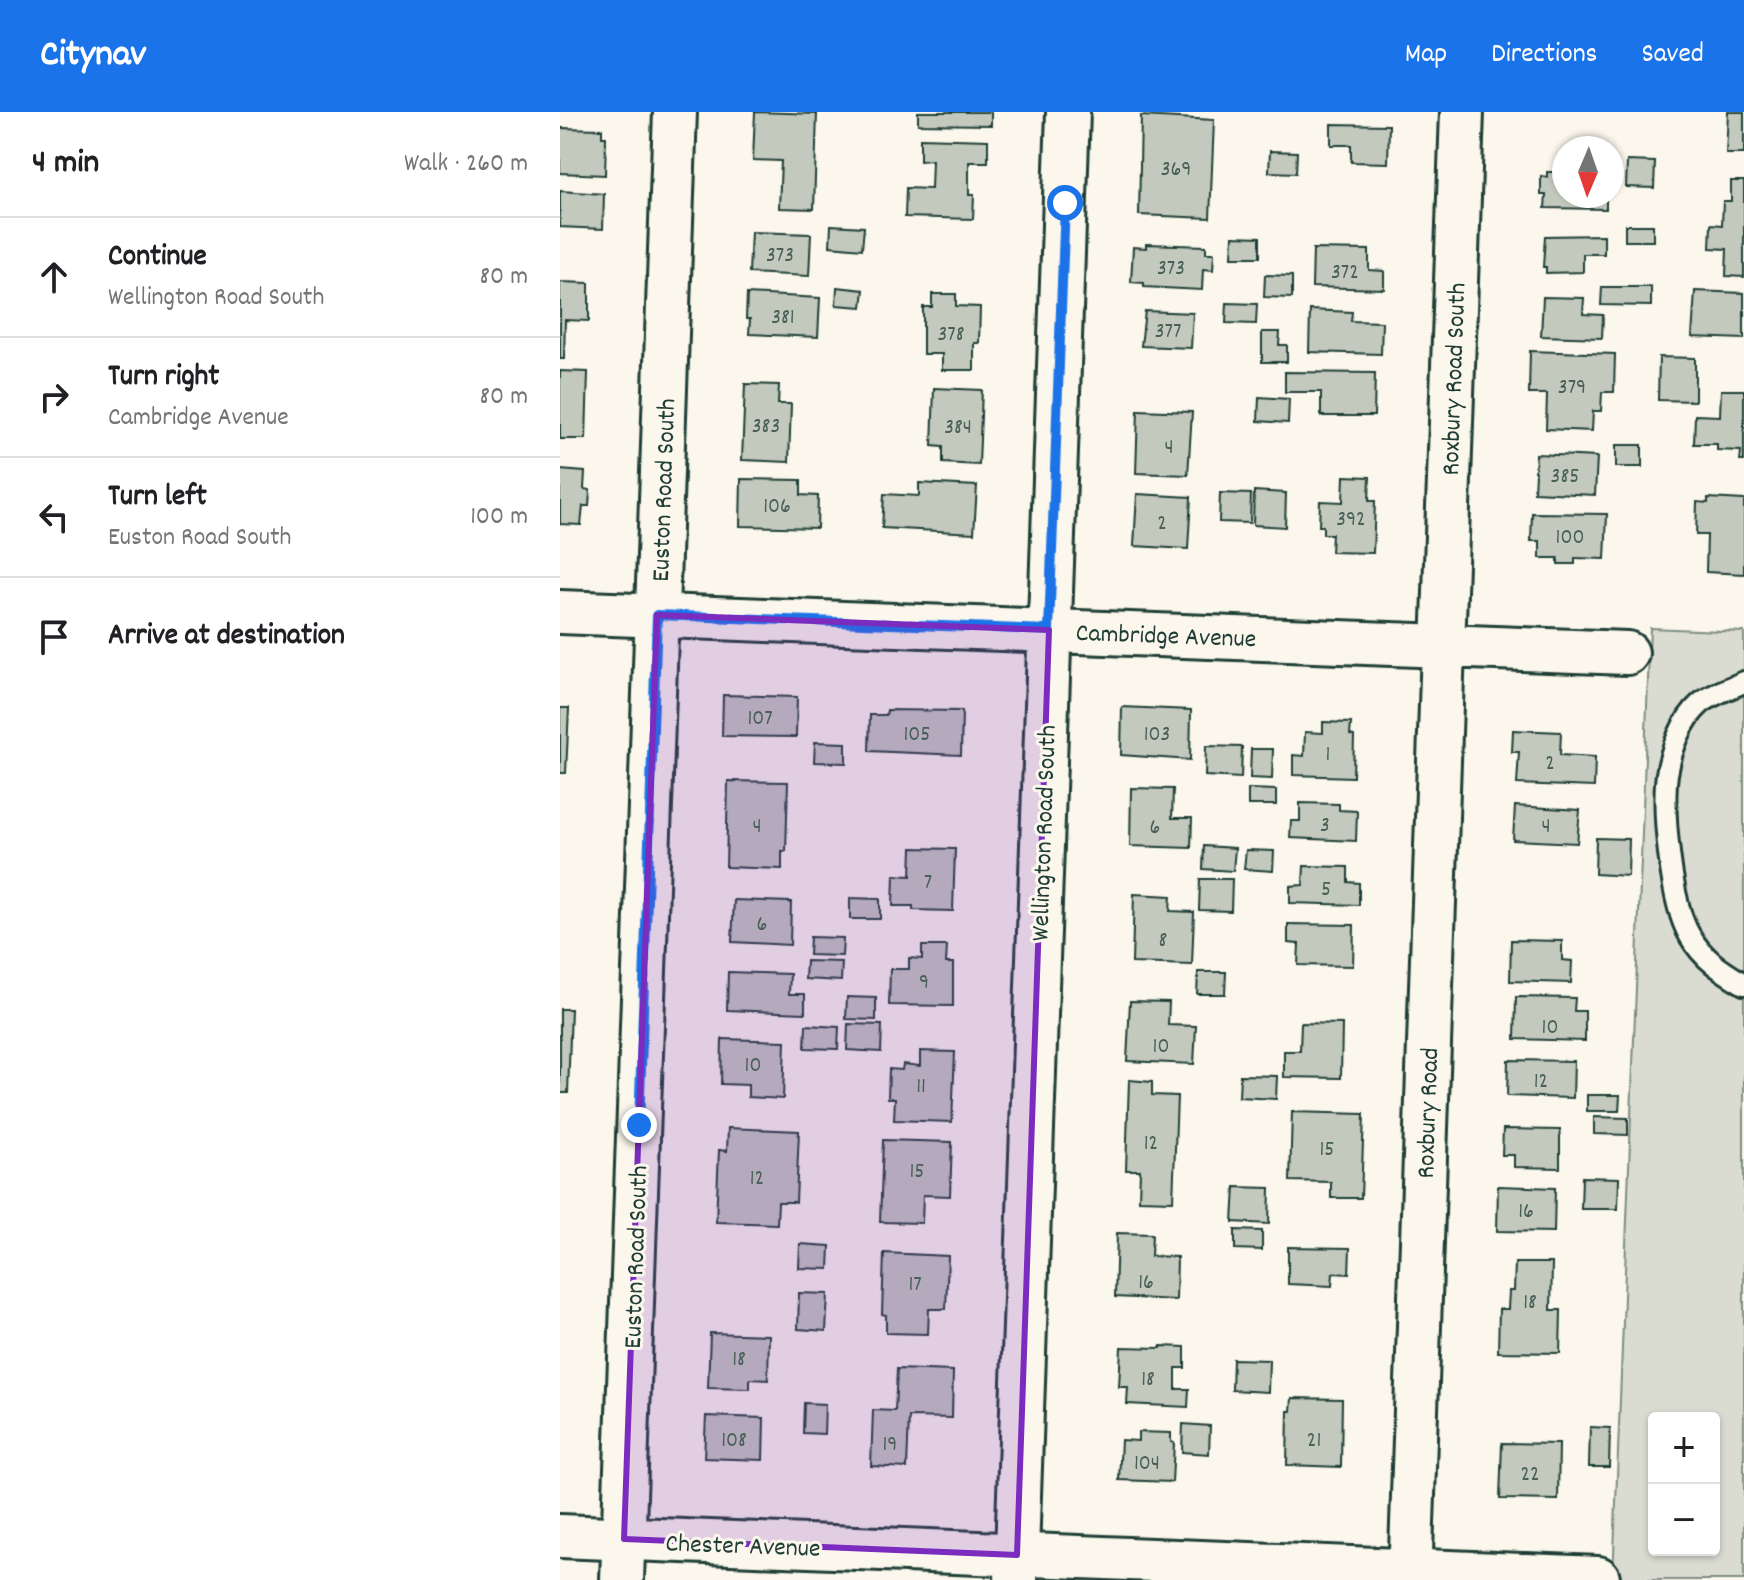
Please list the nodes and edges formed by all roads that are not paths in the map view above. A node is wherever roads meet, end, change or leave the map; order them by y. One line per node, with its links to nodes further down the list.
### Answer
1 (675, 112): 5 (street, Euston Road South)
2 (1068, 112): 6 (street, Wellington Road South)
3 (1462, 112): 7 (street, Roxbury Road South)
4 (560, 612): 5 (street, Cambridge Avenue)
5 (657, 615): 6 (street, Cambridge Avenue); 12 (street, Euston Road South)
6 (1049, 630): 7 (street, Cambridge Avenue); 13 (street, Wellington Road South)
7 (1443, 645): 8 (street, Cambridge Avenue); 14 (street, Roxbury Road)
8 (1627, 653)
9 (1744, 682): 10 (lane)
10 (1744, 984)
11 (560, 1536): 12 (street, Chester Avenue)
12 (624, 1539): 13 (street, Chester Avenue); 16 (street, Euston Road South)
13 (1017, 1567): 14 (street, Chester Avenue)
14 (1410, 1575): 15 (street, Chester Avenue)
15 (1598, 1578)
16 (622, 1580)

